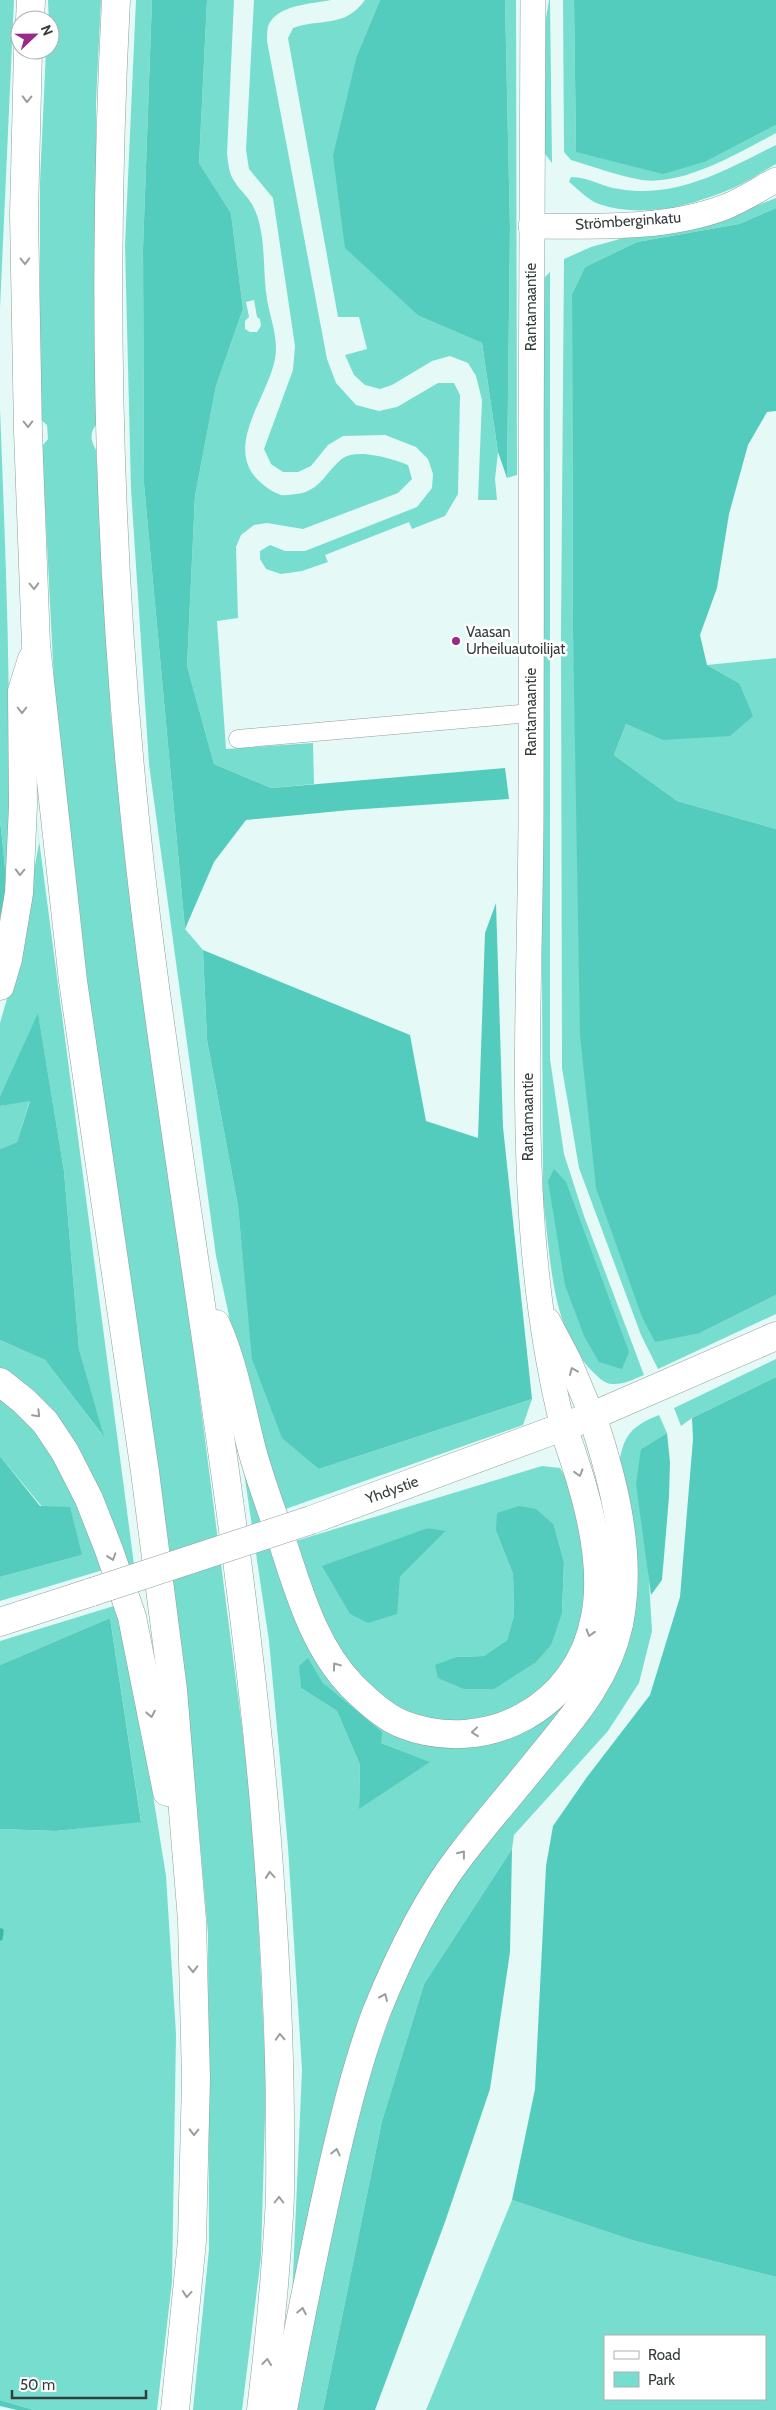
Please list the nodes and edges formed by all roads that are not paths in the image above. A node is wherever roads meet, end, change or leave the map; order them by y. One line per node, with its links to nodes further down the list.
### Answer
1 (116, 0): 10 (highway)
2 (533, 0): 5 (main road, Rantamaantie)
3 (28, 60): 6 (highway, one-way to 6)
4 (776, 180): 5 (main road, Strömberginkatu)
5 (531, 226): 7 (main road, Rantamaantie)
6 (36, 645): 9 (highway, one-way to 9); 17 (highway)
7 (531, 714): 8 (street); 11 (main road, Rantamaantie)
8 (238, 739)
9 (0, 986)
10 (199, 1288): 15 (highway, one-way to 10); 19 (highway, one-way to 10)
11 (539, 1303): 14 (main road, Rantamaantie, one-way to 11); 15 (main road, Rantamaantie)
12 (776, 1336): 14 (highway, Yhdystie)
13 (0, 1382): 17 (highway, one-way to 17)
14 (592, 1416): 15 (highway, Yhdystie); 20 (highway, one-way to 14)
15 (563, 1427): 16 (highway, Yhdystie, bridge)
16 (0, 1622)
17 (192, 1920): 18 (highway, one-way to 18)
18 (175, 2410)
19 (261, 2410)
20 (283, 2410)

